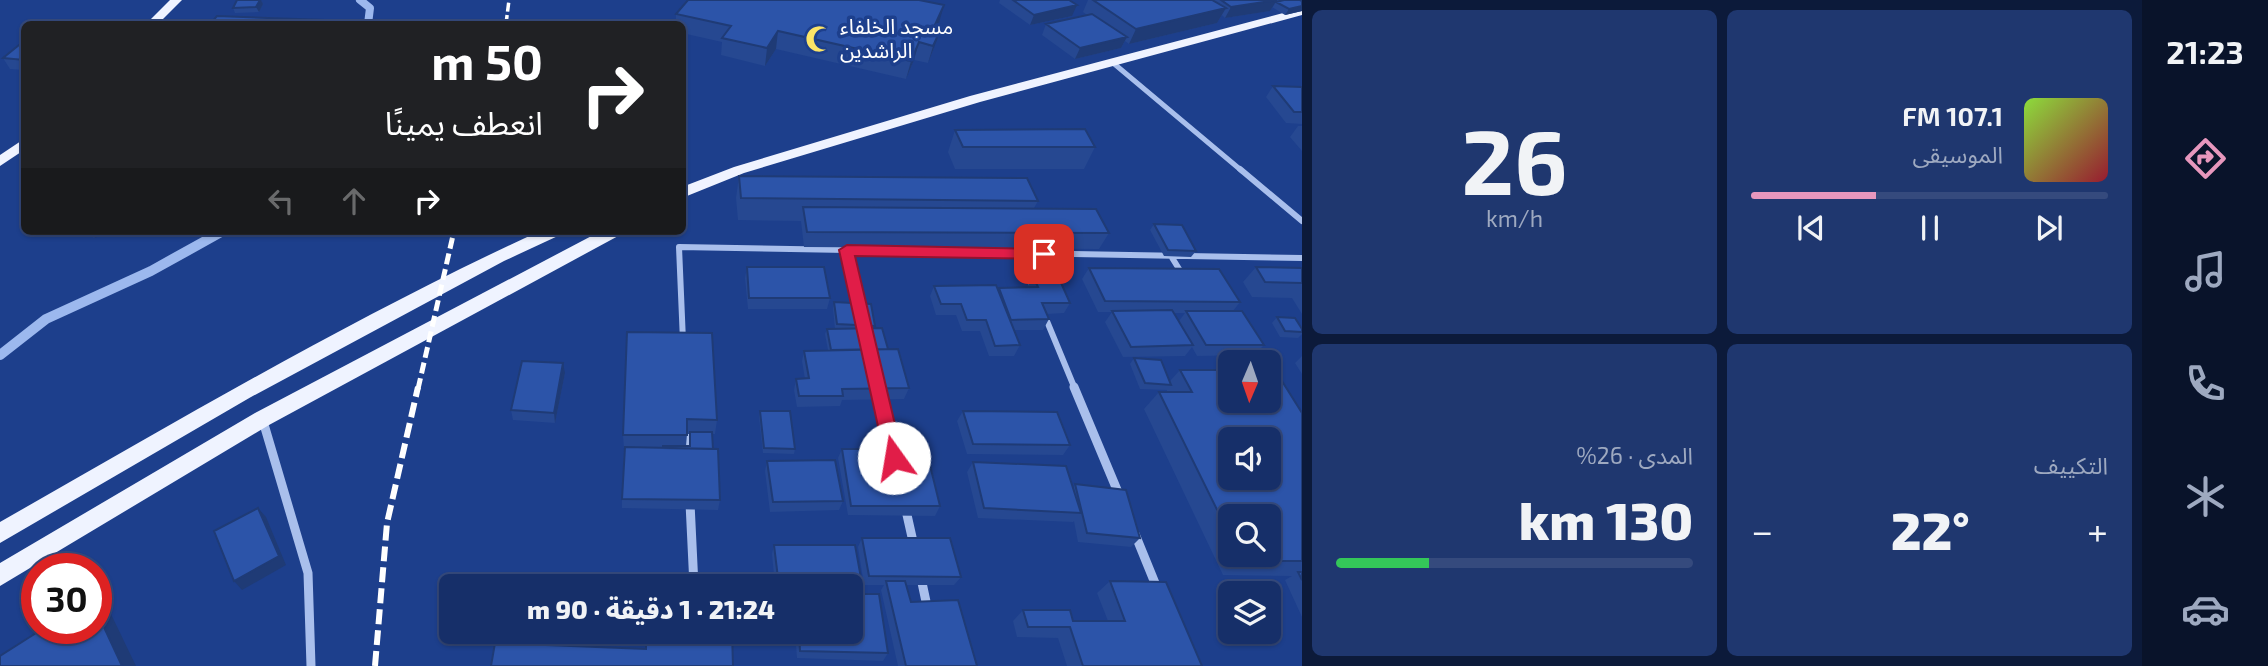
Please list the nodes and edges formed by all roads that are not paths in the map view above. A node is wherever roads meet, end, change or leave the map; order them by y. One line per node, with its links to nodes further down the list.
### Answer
1 (176, 0): 3 (main road)
2 (1302, 11): 4 (main road)
3 (155, 21)
4 (1112, 62): 7 (main road); 8 (street)
5 (21, 145): 6 (main road)
6 (0, 162)
7 (686, 191)
8 (1302, 221)
9 (545, 235): 29 (main road)
10 (607, 235): 22 (main road)
11 (847, 250): 12 (street); 16 (street); 19 (street)
12 (1019, 254): 13 (street); 27 (street)
13 (1171, 256): 14 (street); 15 (street)
14 (1302, 258)
15 (1185, 280)
16 (862, 317)
17 (1220, 339): 18 (street)
18 (1227, 350)
19 (684, 356)
20 (877, 384): 24 (street)
21 (686, 410): 23 (street)
22 (262, 419): 33 (main road); 36 (street)
23 (688, 464)
24 (895, 465)
25 (690, 491): 32 (street)
26 (901, 492): 30 (street)
27 (1126, 511)
28 (1131, 524): 34 (street)
29 (0, 533)
30 (916, 559)
31 (920, 572): 35 (street)
32 (693, 574)
33 (0, 575)
34 (1163, 601)
35 (932, 626)
36 (311, 666)

